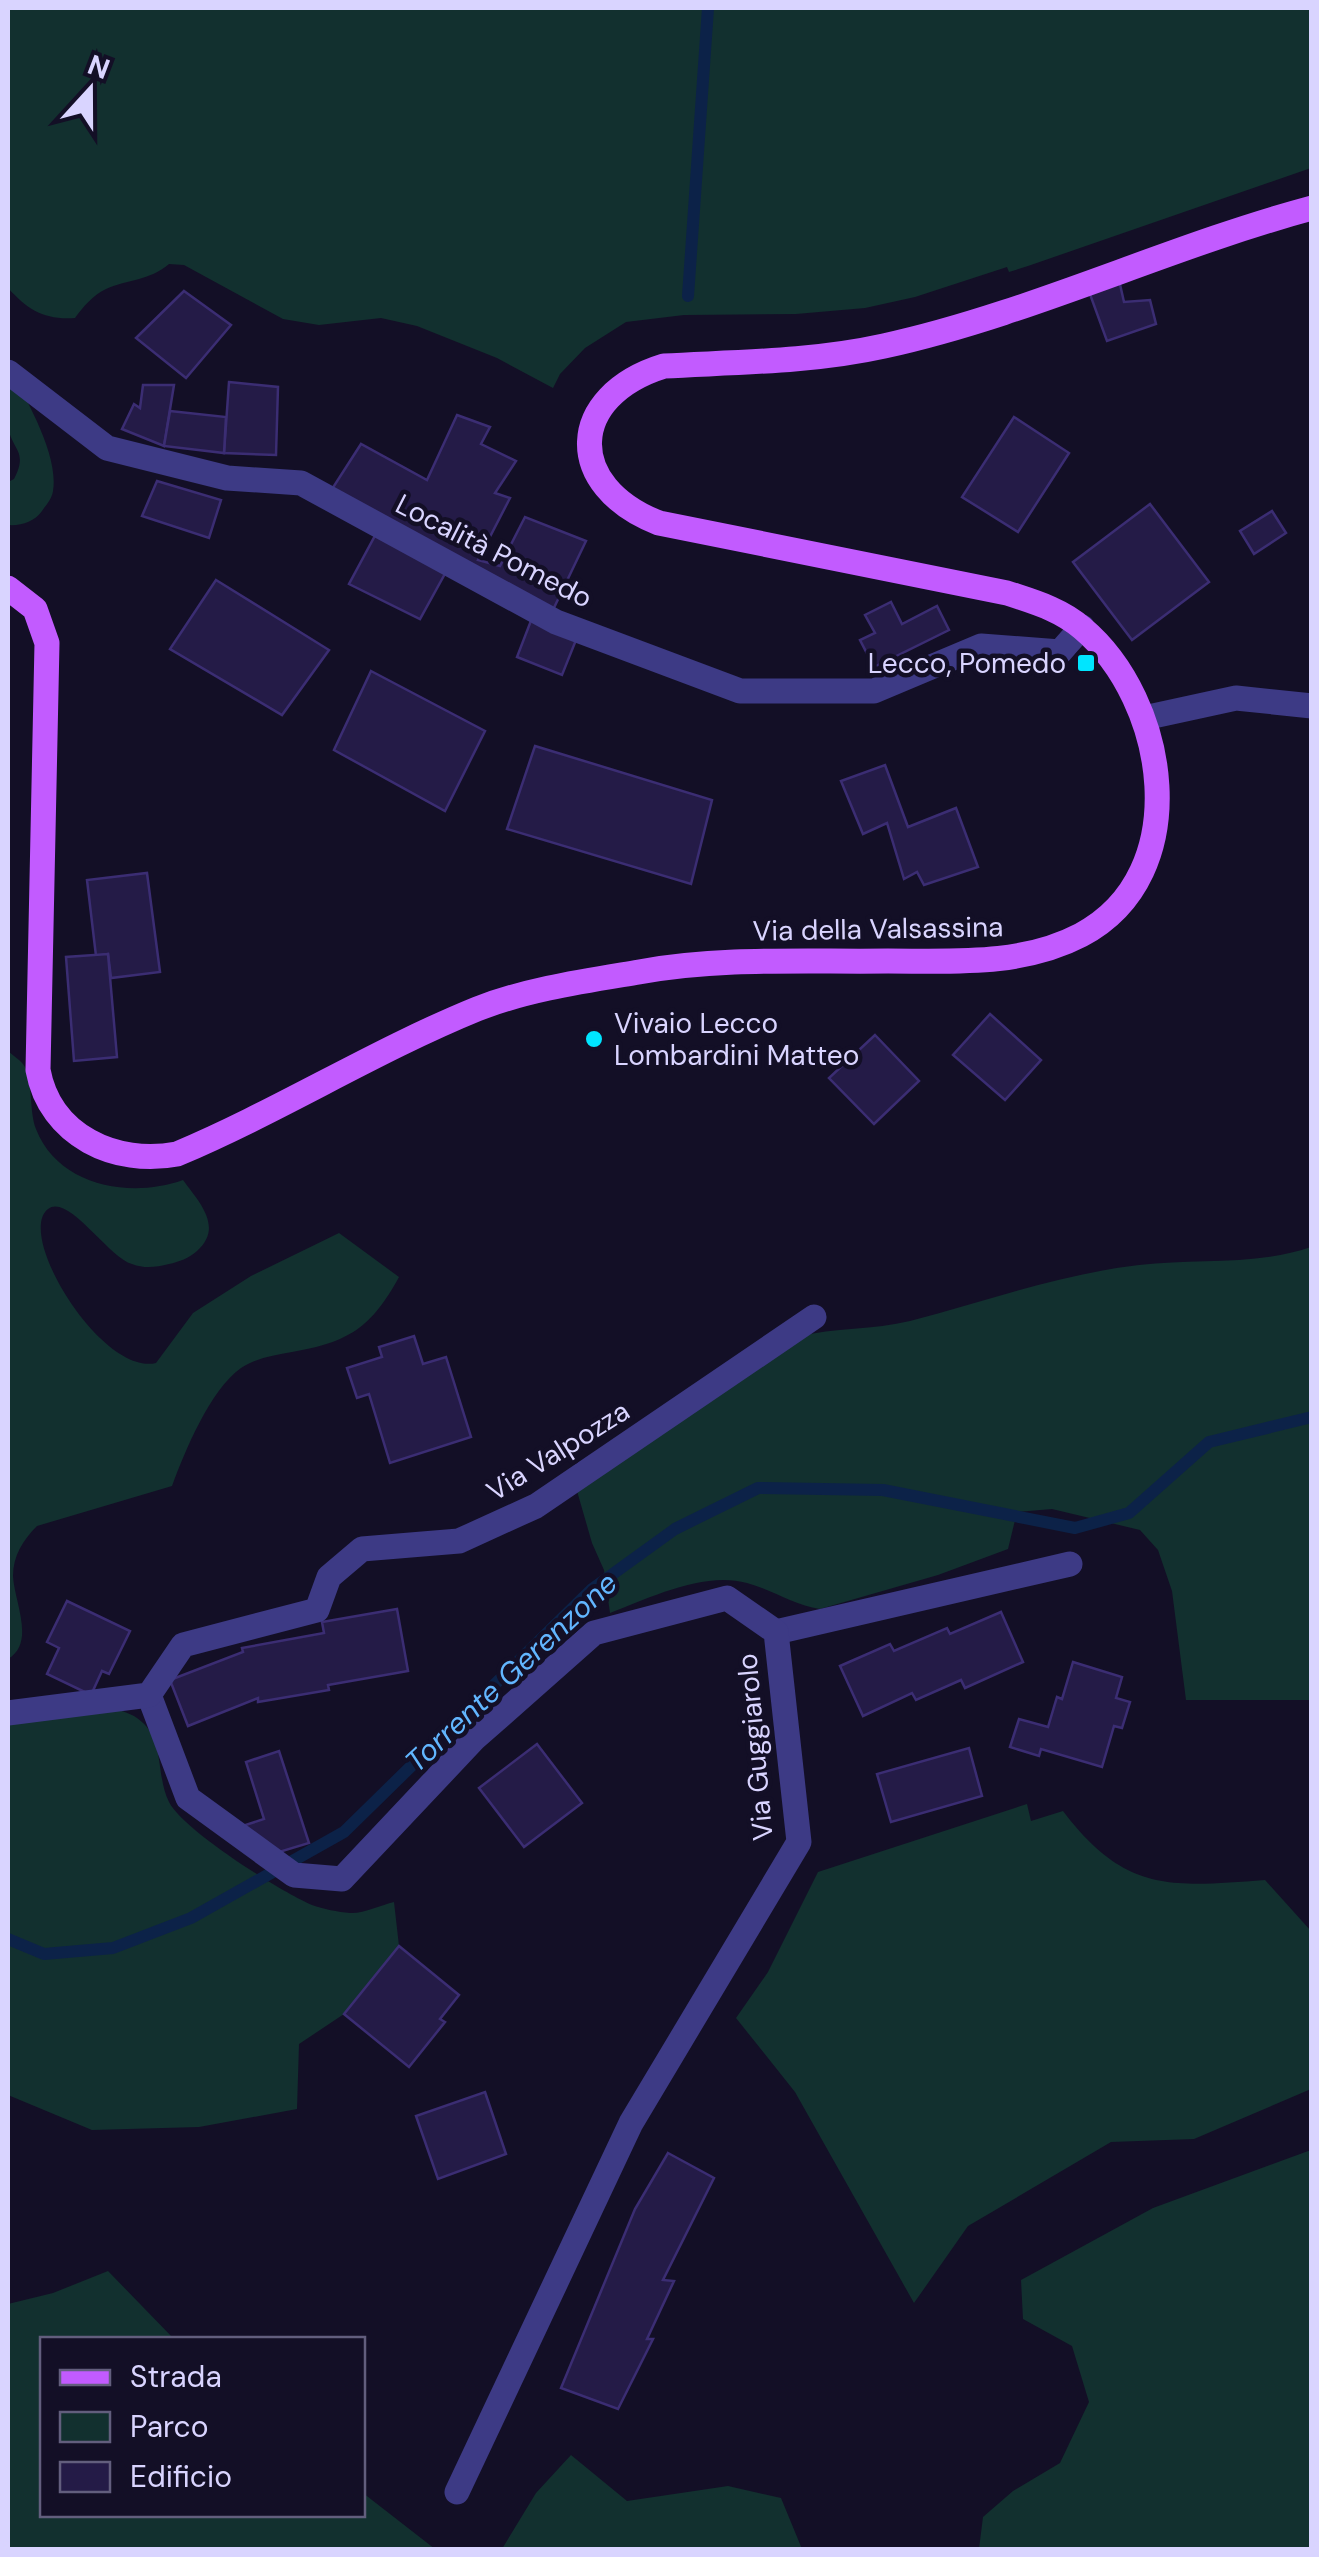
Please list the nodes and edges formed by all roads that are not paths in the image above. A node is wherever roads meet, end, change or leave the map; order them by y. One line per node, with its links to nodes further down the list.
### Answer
1 (1312, 208): 4 (main road, Via della Valsassina)
2 (8, 372): 4 (street, Località Pomedo)
3 (8, 588): 6 (main road, Via della Valsassina)
4 (1082, 628): 6 (main road, Via della Valsassina)
5 (1312, 706): 6 (street)
6 (1144, 718)
7 (814, 1316): 10 (street, Via Valpozza)
8 (1070, 1564): 9 (street)
9 (776, 1632): 10 (street, Via Guggiarolo); 12 (street, Via Guggiarolo)
10 (149, 1695): 11 (street)
11 (8, 1712)
12 (457, 2492)

